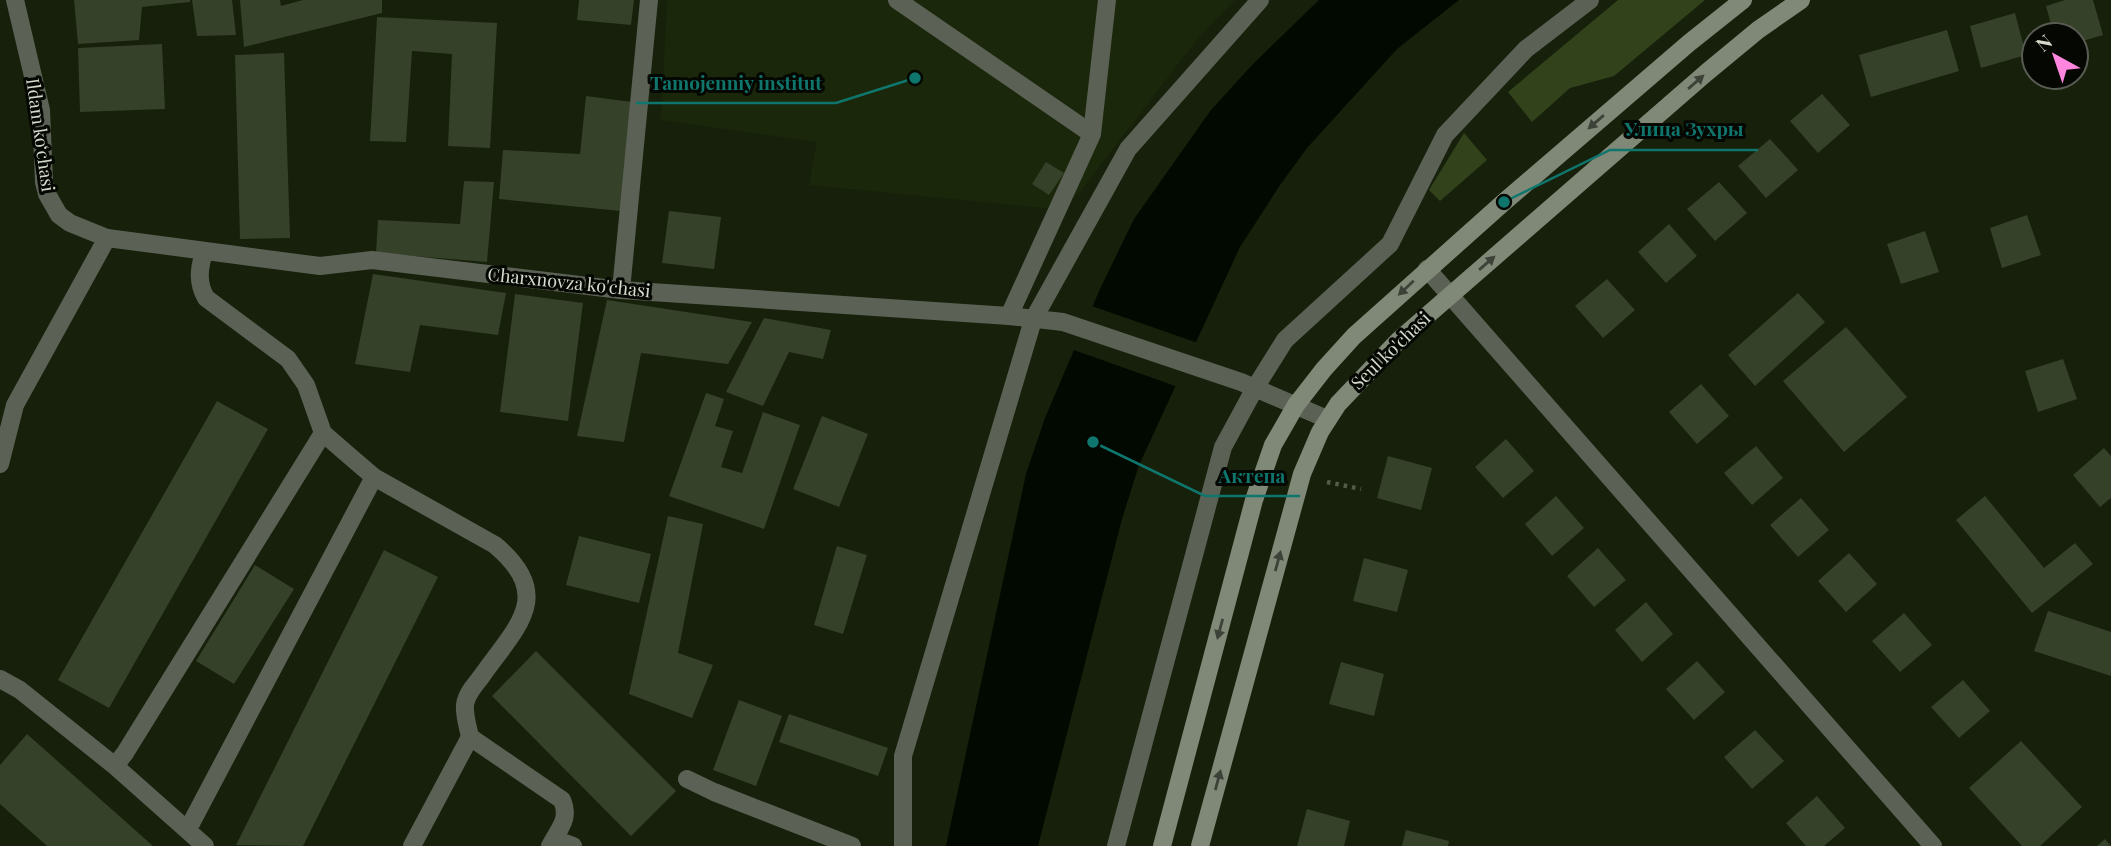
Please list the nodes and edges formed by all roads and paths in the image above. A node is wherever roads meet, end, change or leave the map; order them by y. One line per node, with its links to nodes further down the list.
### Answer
1 (15, 0): 10 (street, Ildam koʻchasi)
2 (649, 0): 13 (street)
3 (897, 0): 9 (street)
4 (1107, 0): 9 (street)
5 (1260, 0): 16 (street)
6 (1590, 0): 17 (street)
7 (1743, 0): 12 (main road, Seul ko'chasi, one-way to 12)
8 (1801, 0): 14 (main road, Seul ko'chasi, one-way to 8)
9 (1092, 134): 15 (street)
10 (107, 238): 11 (street, Charxnovza ko'chasi); 21 (street)
11 (204, 252): 13 (street, Charxnovza ko'chasi); 20 (street)
12 (1427, 269): 14 (street); 18 (main road, Seul ko'chasi, one-way to 18)
13 (621, 290): 15 (street, Charxnovza ko'chasi)
14 (1450, 295): 19 (main road, Seul ko'chasi); 39 (street)
15 (1009, 316): 16 (street, Charxnovza ko'chasi)
16 (1033, 320): 17 (street, Charxnovza ko'chasi); 35 (street)
17 (1248, 385): 18 (street, Charxnovza ko'chasi); 36 (street)
18 (1296, 405): 19 (street, Charxnovza ko'chasi); 37 (main road, Seul ko'chasi, one-way to 37)
19 (1327, 419): 38 (main road, Seul ko'chasi, one-way to 19)
20 (323, 433): 22 (street); 27 (street)
21 (0, 464)
22 (374, 477): 26 (street); 29 (street)
23 (1321, 480): 24 (path)
24 (1361, 489)
25 (0, 679): 27 (street)
26 (470, 737): 30 (street); 32 (street)
27 (115, 766): 29 (street)
28 (687, 779): 34 (street)
29 (188, 830): 31 (street)
30 (552, 843): 33 (street)
31 (205, 846)
32 (412, 846)
33 (573, 846)
34 (852, 846)
35 (903, 846)
36 (1116, 846)
37 (1162, 846)
38 (1200, 846)
39 (1933, 846)

